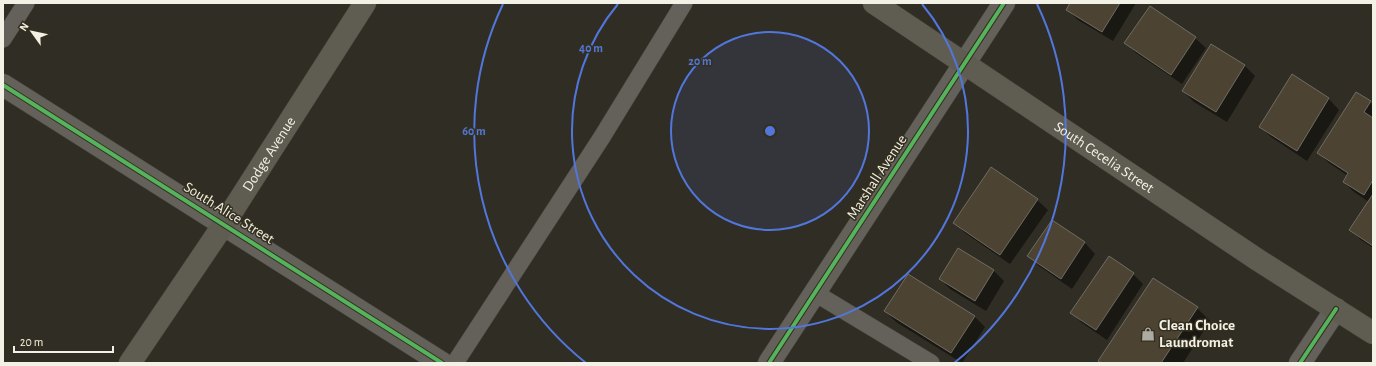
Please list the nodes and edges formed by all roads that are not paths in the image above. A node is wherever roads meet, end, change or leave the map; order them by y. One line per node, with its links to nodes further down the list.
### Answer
1 (26, 3): 6 (lane)
2 (365, 3): 9 (main road, Dodge Avenue)
3 (684, 3): 15 (lane)
4 (874, 3): 7 (main road, South Cecelia Street)
5 (1004, 3): 7 (street, Marshall Avenue)
6 (3, 39)
7 (964, 64): 10 (street, Marshall Avenue); 11 (main road, South Cecelia Street)
8 (3, 85): 9 (street, South Alice Street)
9 (224, 224): 13 (main road, Dodge Avenue); 14 (street, South Alice Street)
10 (815, 293): 16 (street, Marshall Avenue); 17 (lane)
11 (1336, 309): 12 (main road, South Cecelia Street); 18 (street)
12 (1373, 333)
13 (130, 363)
14 (442, 363)
15 (456, 363)
16 (769, 363)
17 (931, 363)
18 (1300, 363)

